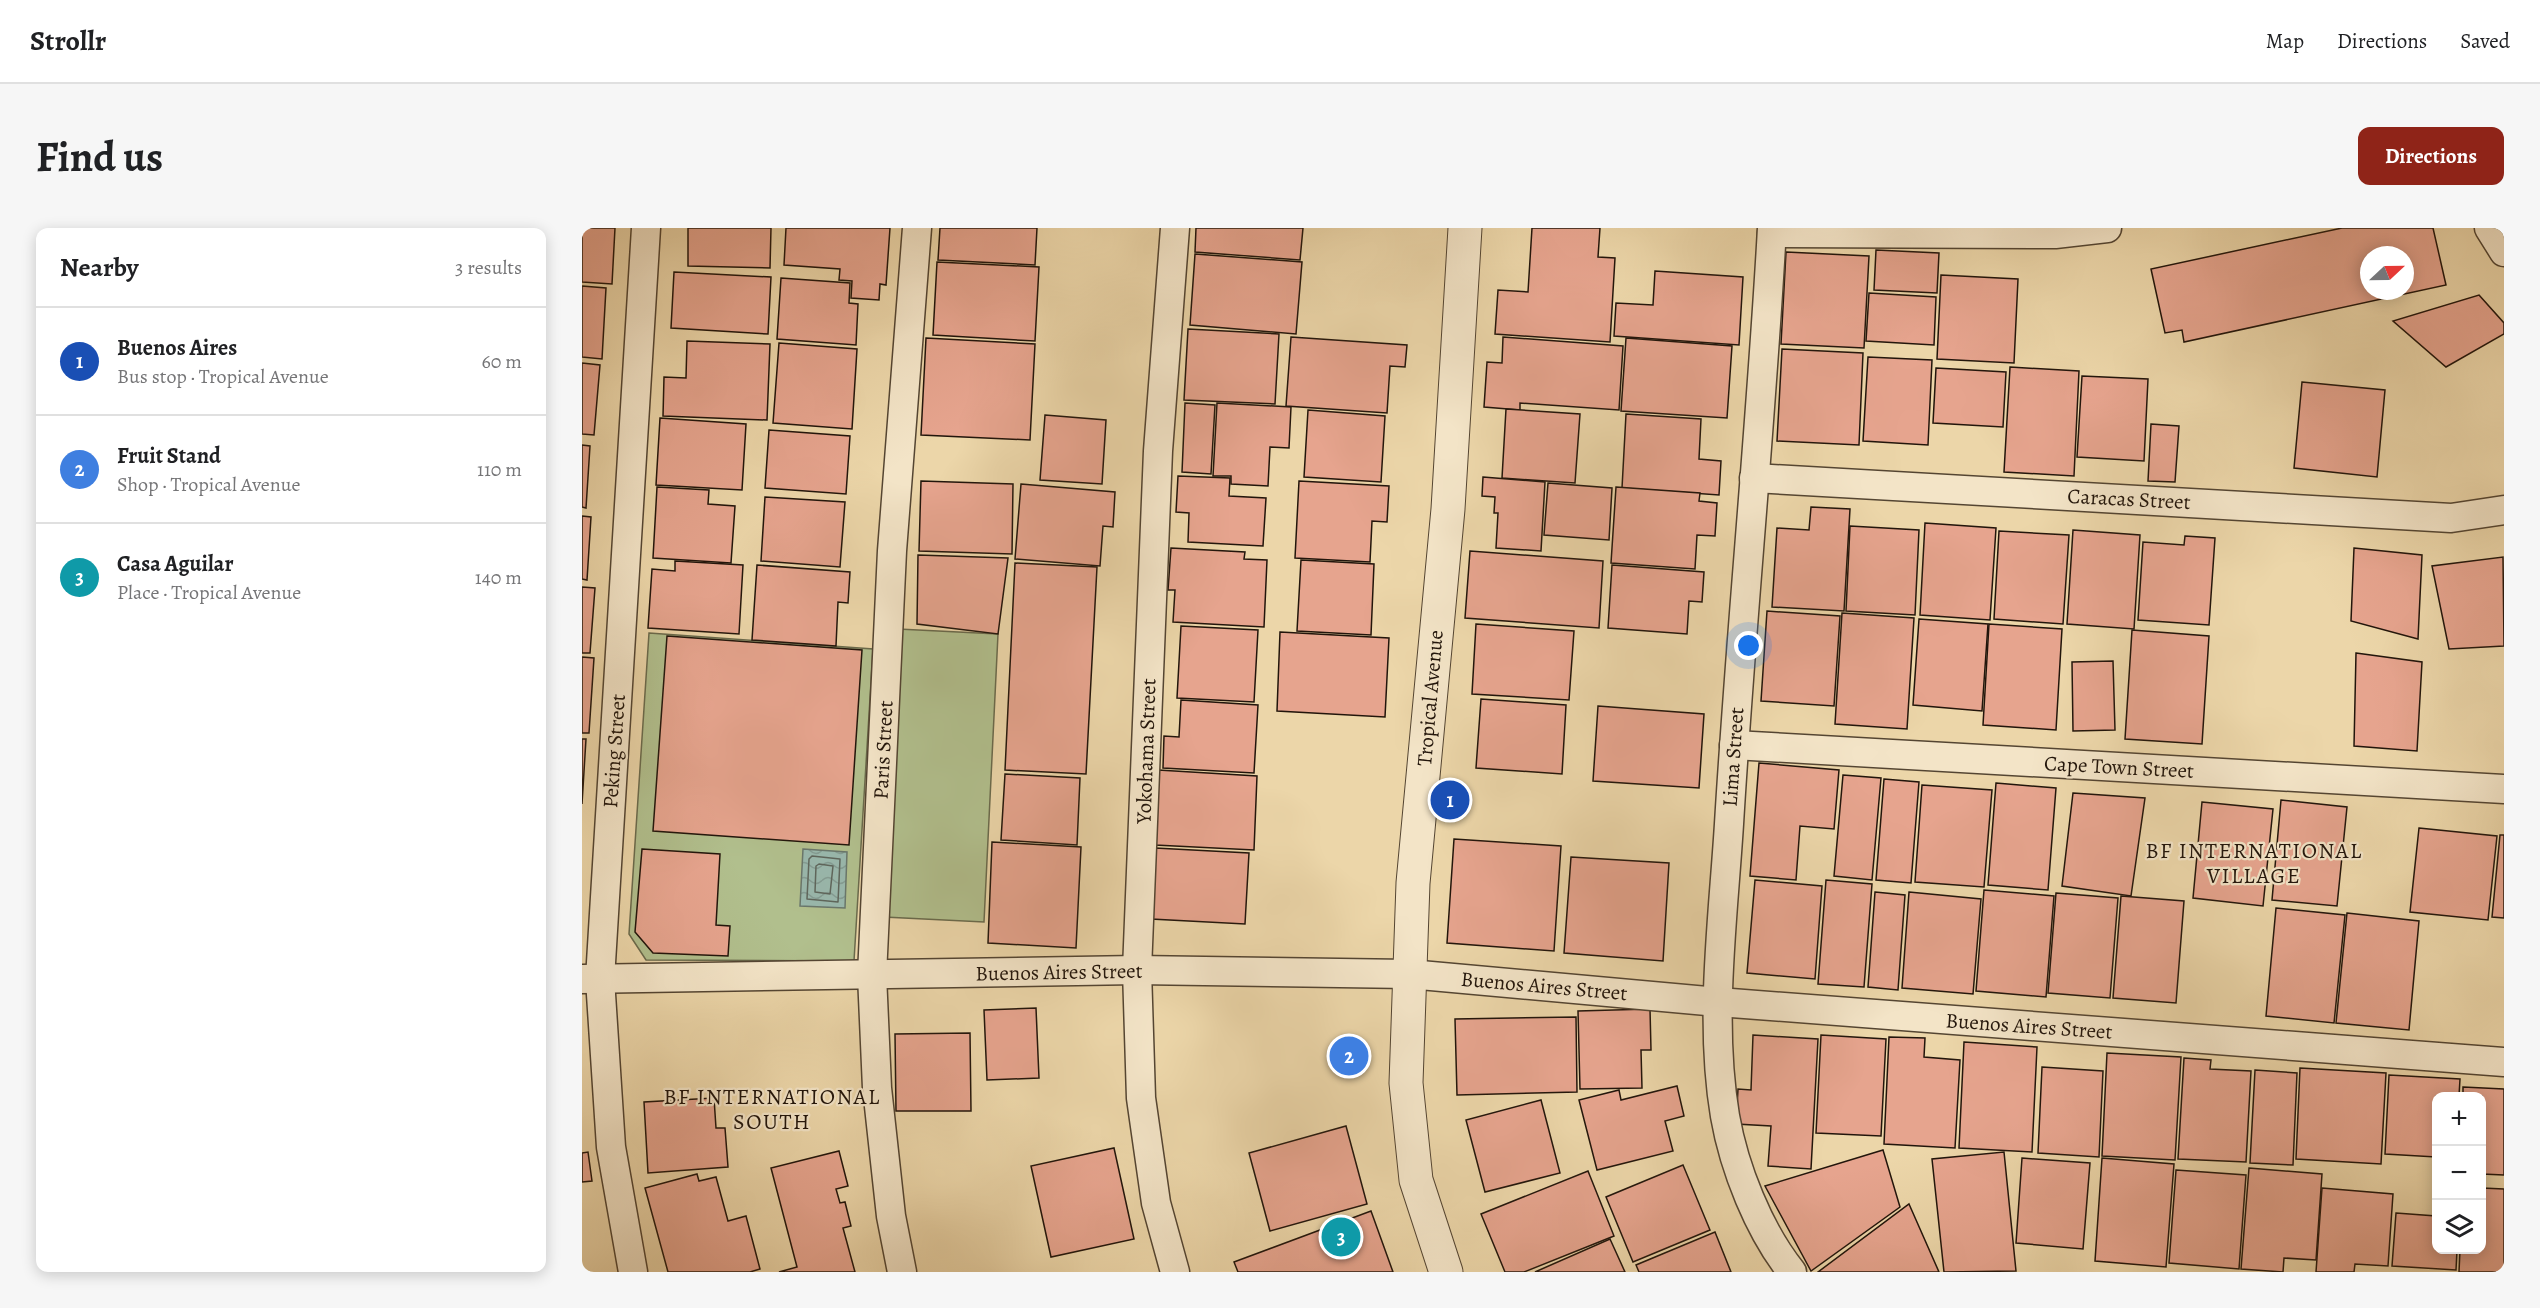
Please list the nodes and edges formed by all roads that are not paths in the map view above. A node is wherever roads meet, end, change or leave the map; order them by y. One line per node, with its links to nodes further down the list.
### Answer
1 (646, 228): 16 (street, Peking Street)
2 (917, 228): 15 (street, Paris Street)
3 (1175, 228): 13 (street, Yokohama Street)
4 (1465, 228): 14 (street, Tropical Avenue)
5 (2489, 228): 8 (street)
6 (2093, 229): 7 (street)
7 (1772, 230): 9 (street, Lima Street)
8 (2504, 252)
9 (1754, 477): 10 (street, Caracas Street); 11 (street, Lima Street)
10 (2504, 510)
11 (1734, 745): 12 (street, Cape Town Street); 17 (street, Lima Street)
12 (2504, 789)
13 (1137, 970): 14 (street, Buenos Aires Street); 15 (street, Buenos Aires Street); 21 (street, Yokohama Street)
14 (1409, 974): 17 (street, Buenos Aires Street); 22 (street, Tropical Avenue)
15 (872, 975): 16 (street, Buenos Aires Street); 20 (street, Paris Street)
16 (591, 979): 19 (street, Peking Street)
17 (1718, 1002): 18 (street, Buenos Aires Street); 23 (street, Lima Street)
18 (2504, 1062)
19 (633, 1272)
20 (902, 1272)
21 (1175, 1272)
22 (1446, 1272)
23 (1792, 1272)

